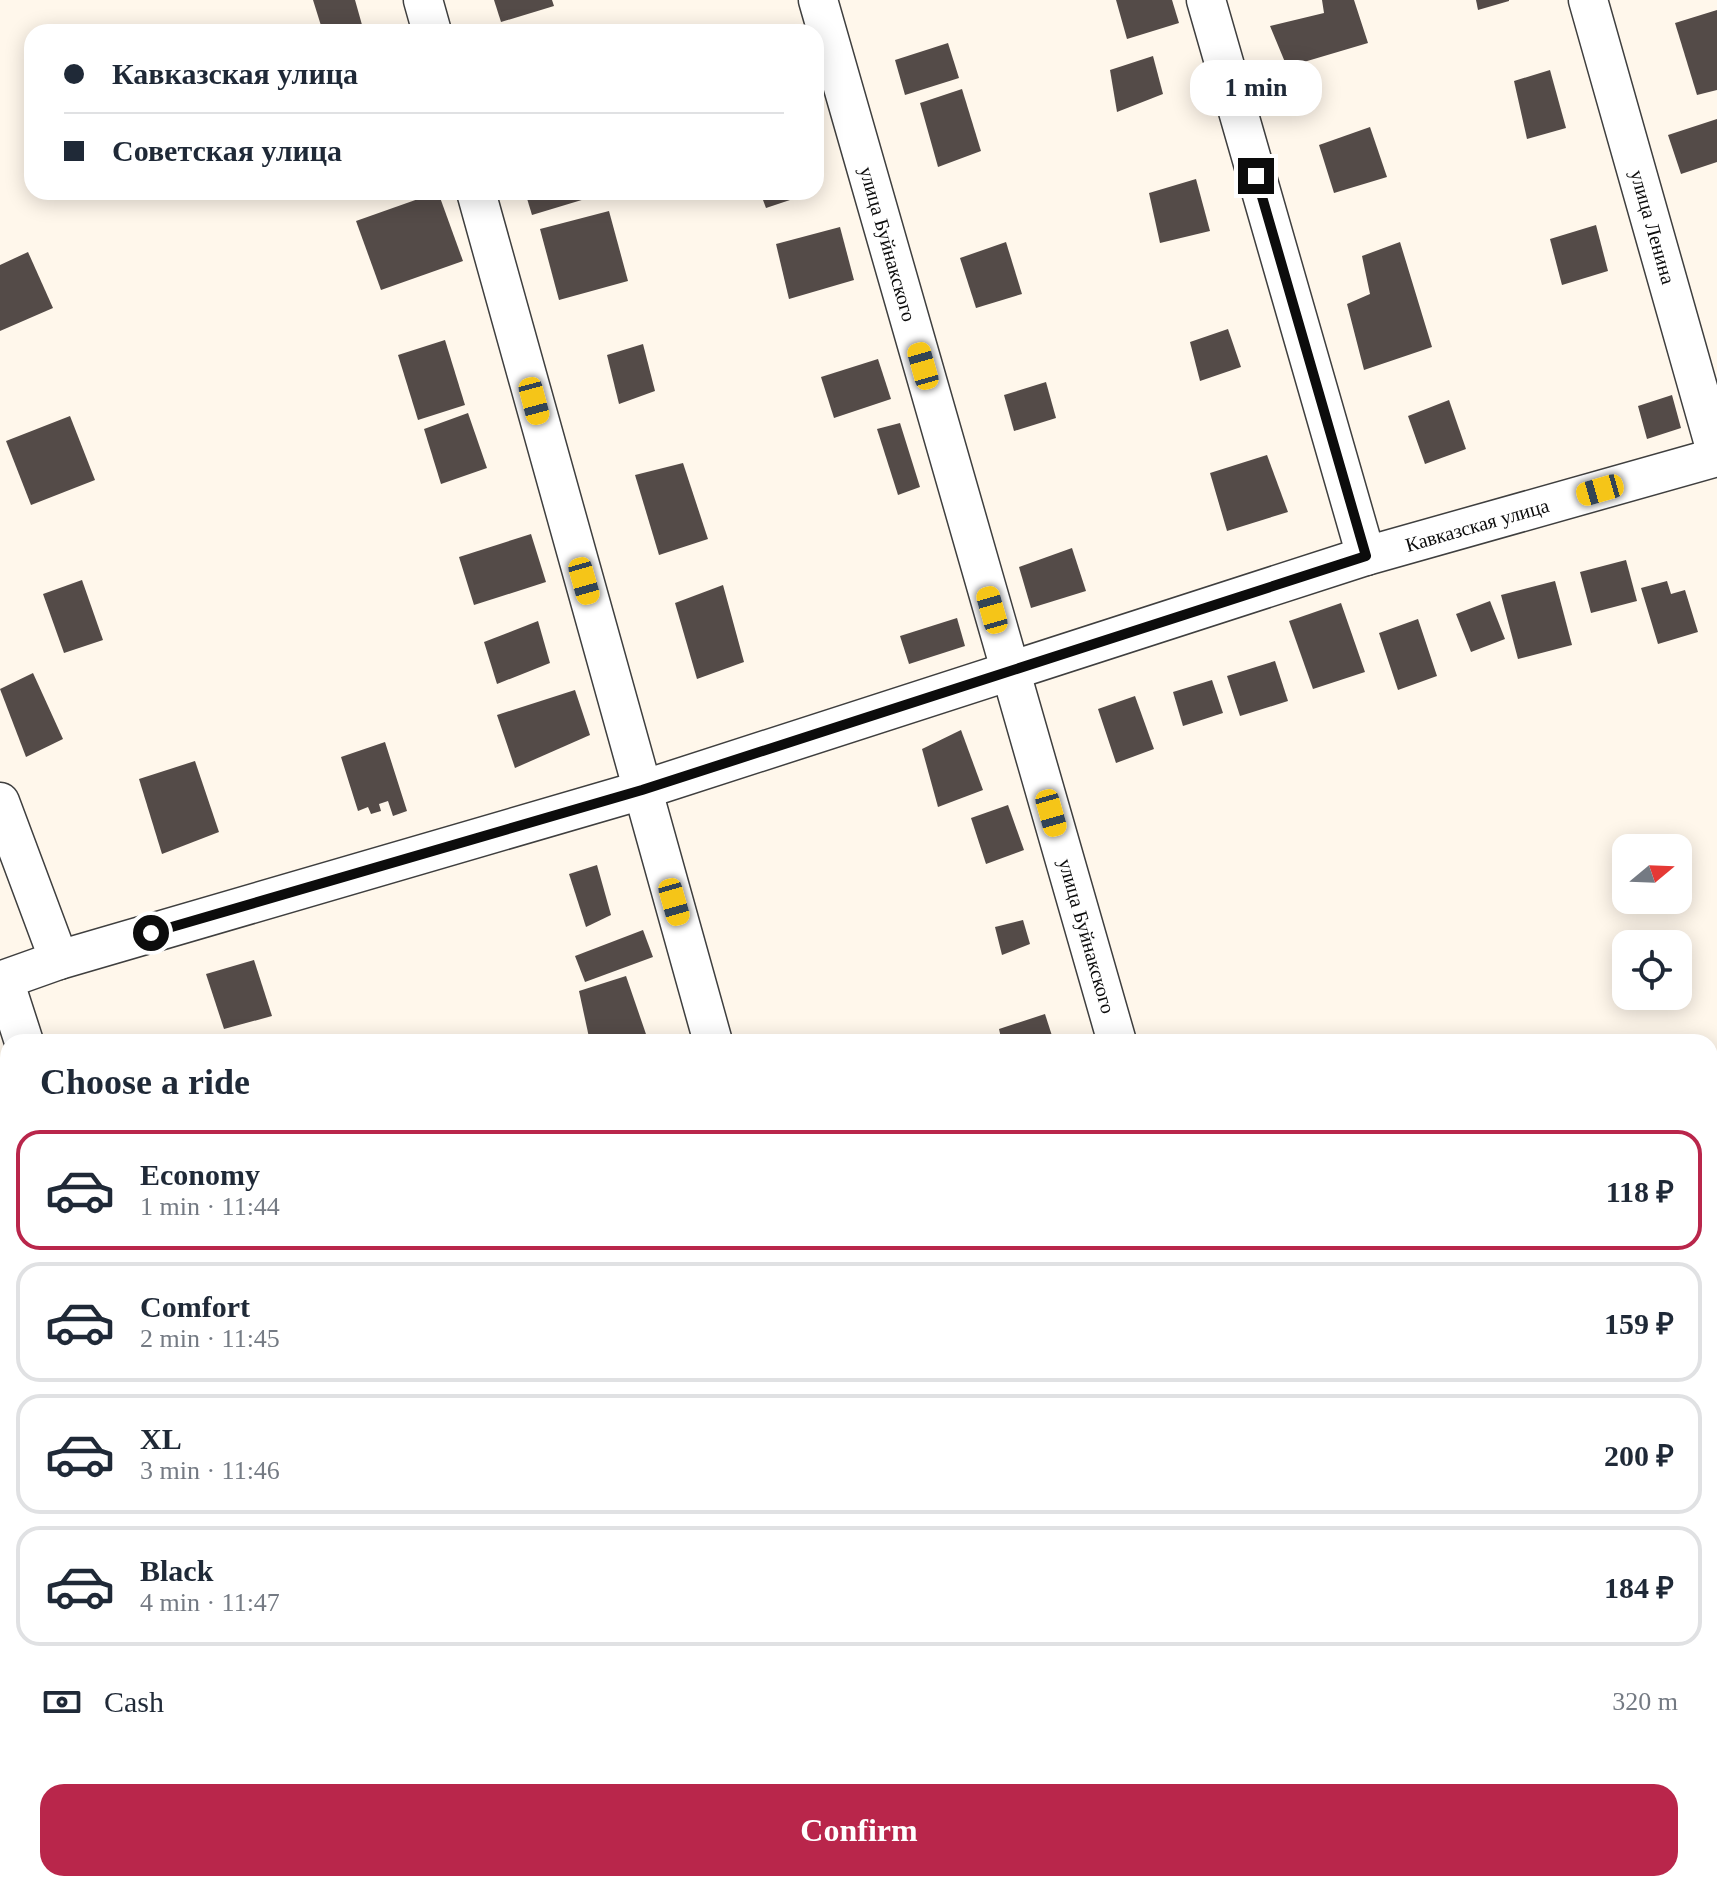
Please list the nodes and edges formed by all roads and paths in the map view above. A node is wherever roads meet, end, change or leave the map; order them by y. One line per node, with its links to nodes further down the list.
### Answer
1 (423, 0): 5 (street)
2 (818, 0): 9 (street, улица Буйнакского)
3 (1206, 0): 8 (street)
4 (1588, 0): 7 (street, улица Ленина)
5 (430, 24)
6 (478, 200): 10 (street)
7 (1717, 456): 8 (street, Кавказская улица)
8 (1366, 556): 9 (street, Кавказская улица)
9 (1010, 671): 10 (street, Кавказская улица); 16 (street, улица Буйнакского)
10 (642, 790): 12 (street, Кавказская улица); 15 (street)
11 (0, 802): 12 (street)
12 (59, 960): 13 (street, Кавказская улица)
13 (2, 980): 14 (street)
14 (21, 1034)
15 (711, 1034)
16 (1115, 1034)

